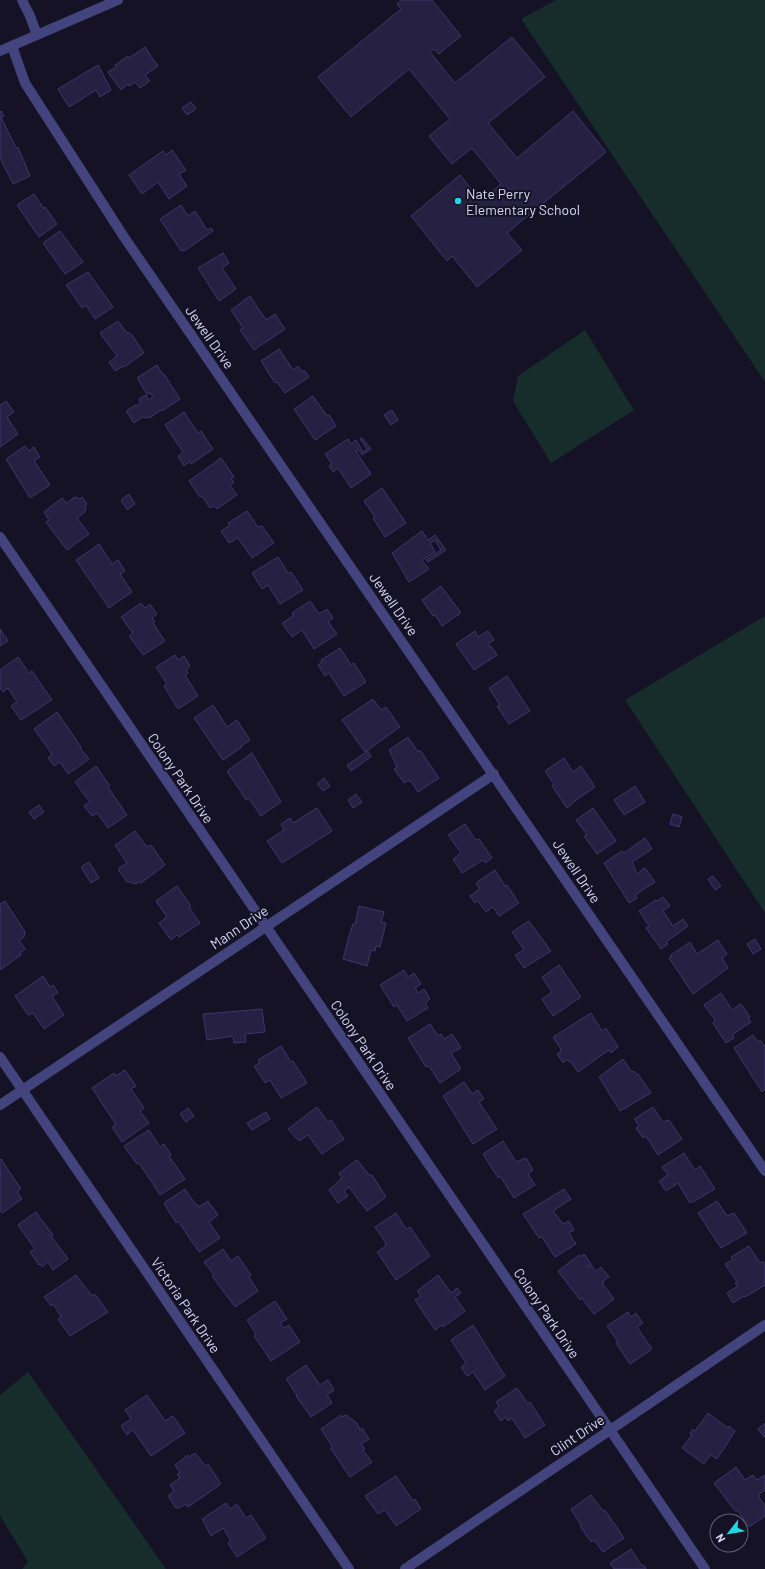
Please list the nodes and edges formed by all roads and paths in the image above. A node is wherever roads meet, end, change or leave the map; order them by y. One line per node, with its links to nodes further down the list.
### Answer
1 (22, 0): 3 (street)
2 (118, 0): 3 (street)
3 (37, 35): 4 (street)
4 (12, 46): 5 (street); 7 (street, Jewell Drive)
5 (0, 52)
6 (0, 537): 8 (street, Colony Park Drive)
7 (494, 774): 8 (street, Mann Drive); 12 (street, Jewell Drive)
8 (266, 926): 10 (street, Mann Drive); 14 (street, Colony Park Drive)
9 (0, 1057): 10 (street, Victoria Park Drive)
10 (22, 1090): 11 (street, Mann Drive); 15 (street, Victoria Park Drive)
11 (0, 1105)
12 (765, 1171)
13 (765, 1325): 14 (street, Clint Drive)
14 (610, 1430): 16 (street, Clint Drive); 17 (street, Colony Park Drive)
15 (349, 1569)
16 (405, 1569)
17 (705, 1569)

